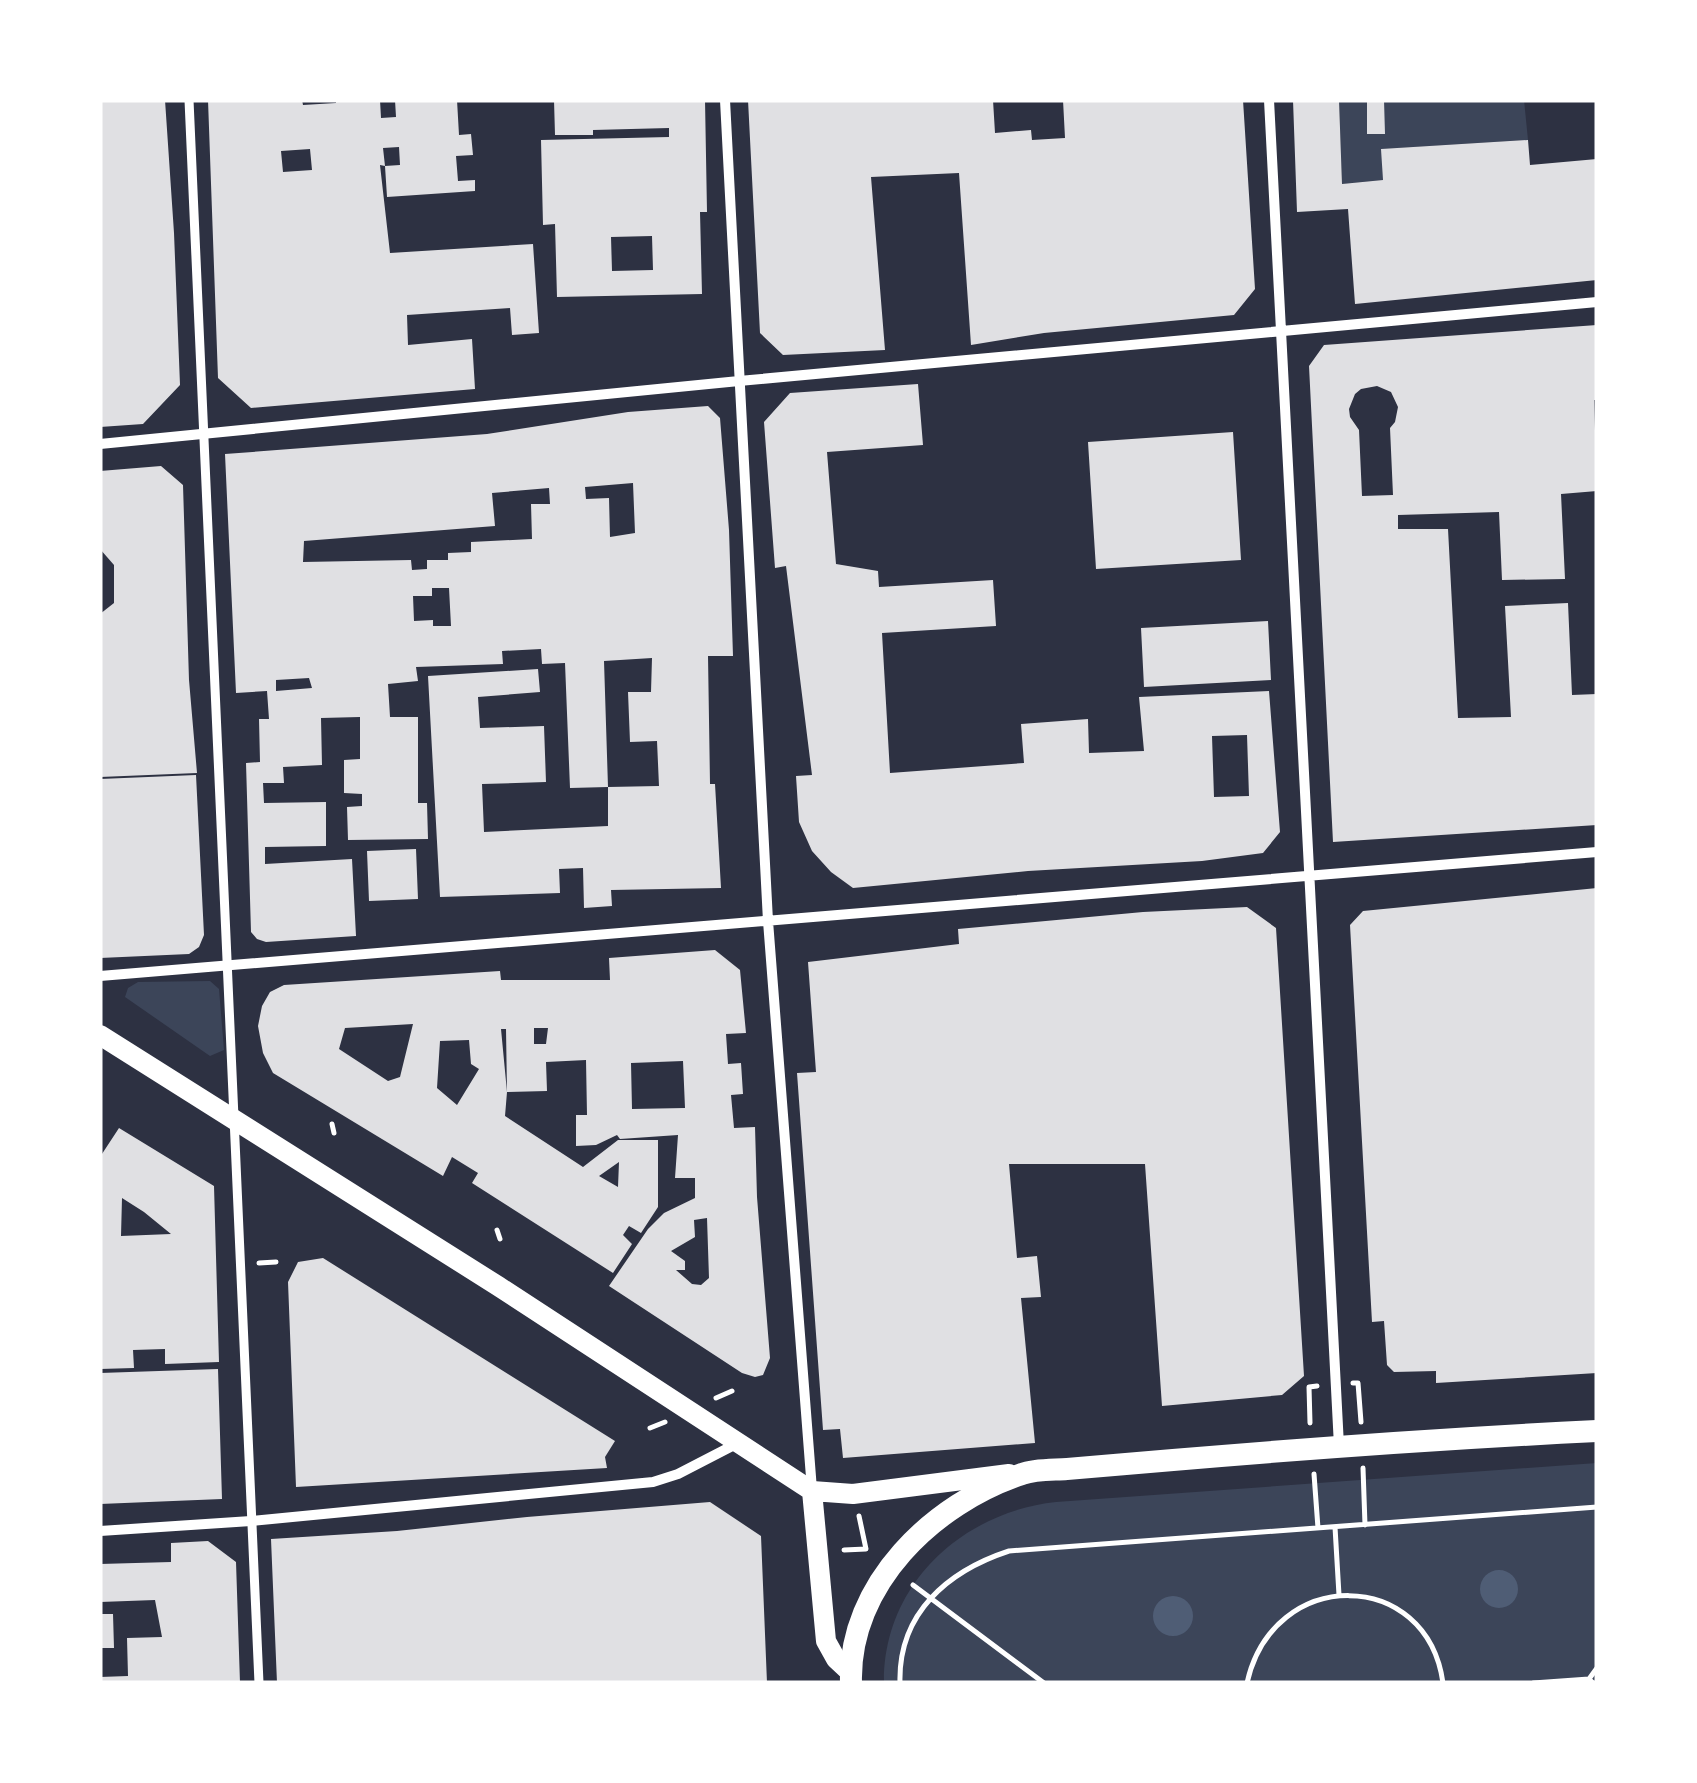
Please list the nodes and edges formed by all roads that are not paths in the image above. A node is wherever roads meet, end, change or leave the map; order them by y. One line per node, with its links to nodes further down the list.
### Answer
1 (189, 100): 7 (street)
2 (725, 100): 6 (street)
3 (1268, 100): 5 (street)
4 (1597, 302): 5 (street)
5 (1280, 332): 6 (street); 10 (street)
6 (738, 381): 7 (street); 11 (street)
7 (202, 436): 8 (street); 12 (street)
8 (100, 444)
9 (1597, 852): 10 (street)
10 (1310, 877): 11 (street); 18 (street)
11 (768, 921): 12 (street); 20 (street)
12 (228, 968): 13 (street); 15 (street)
13 (100, 976)
14 (100, 1034): 15 (main road)
15 (233, 1118): 17 (main road); 21 (street)
16 (1597, 1431): 18 (main road)
17 (739, 1442): 20 (main road); 21 (street)
18 (1339, 1446): 19 (main road)
19 (1024, 1472): 20 (main road); 23 (main road)
20 (812, 1491): 23 (main road)
21 (251, 1521): 22 (street); 24 (street)
22 (100, 1531)
23 (851, 1678)
24 (259, 1683)

